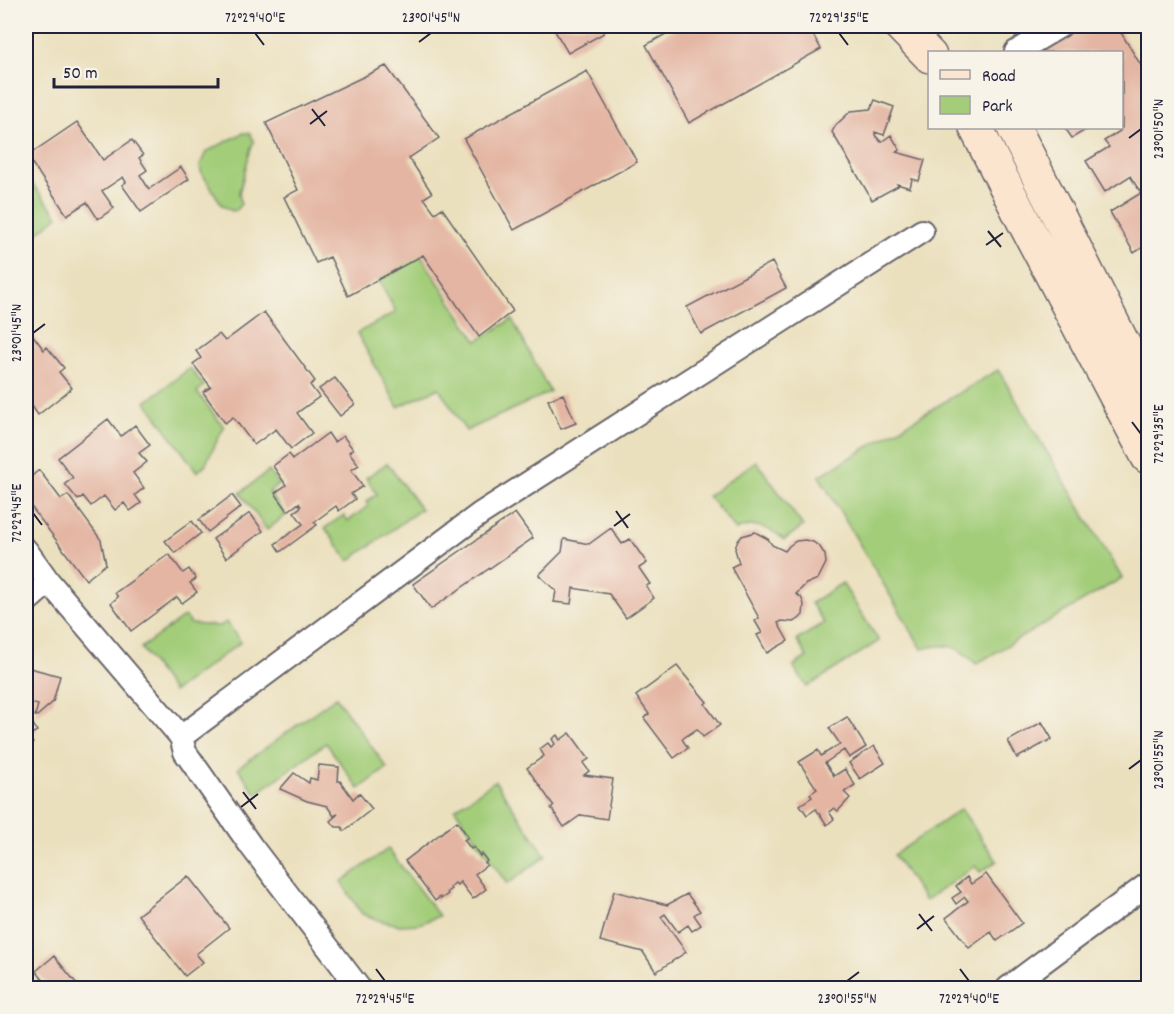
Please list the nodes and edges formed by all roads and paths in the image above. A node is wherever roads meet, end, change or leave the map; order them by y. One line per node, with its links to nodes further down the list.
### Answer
1 (901, 26): 4 (street)
2 (1060, 26): 3 (street)
3 (1018, 51)
4 (928, 54)
5 (977, 129): 9 (street)
6 (1015, 129): 8 (street)
7 (922, 231): 13 (street)
8 (1149, 393)
9 (1149, 457)
10 (26, 550): 11 (street)
11 (49, 582): 12 (street); 13 (street)
12 (26, 602)
13 (181, 737): 15 (street)
14 (1149, 884): 16 (street)
15 (358, 988)
16 (1008, 988)

